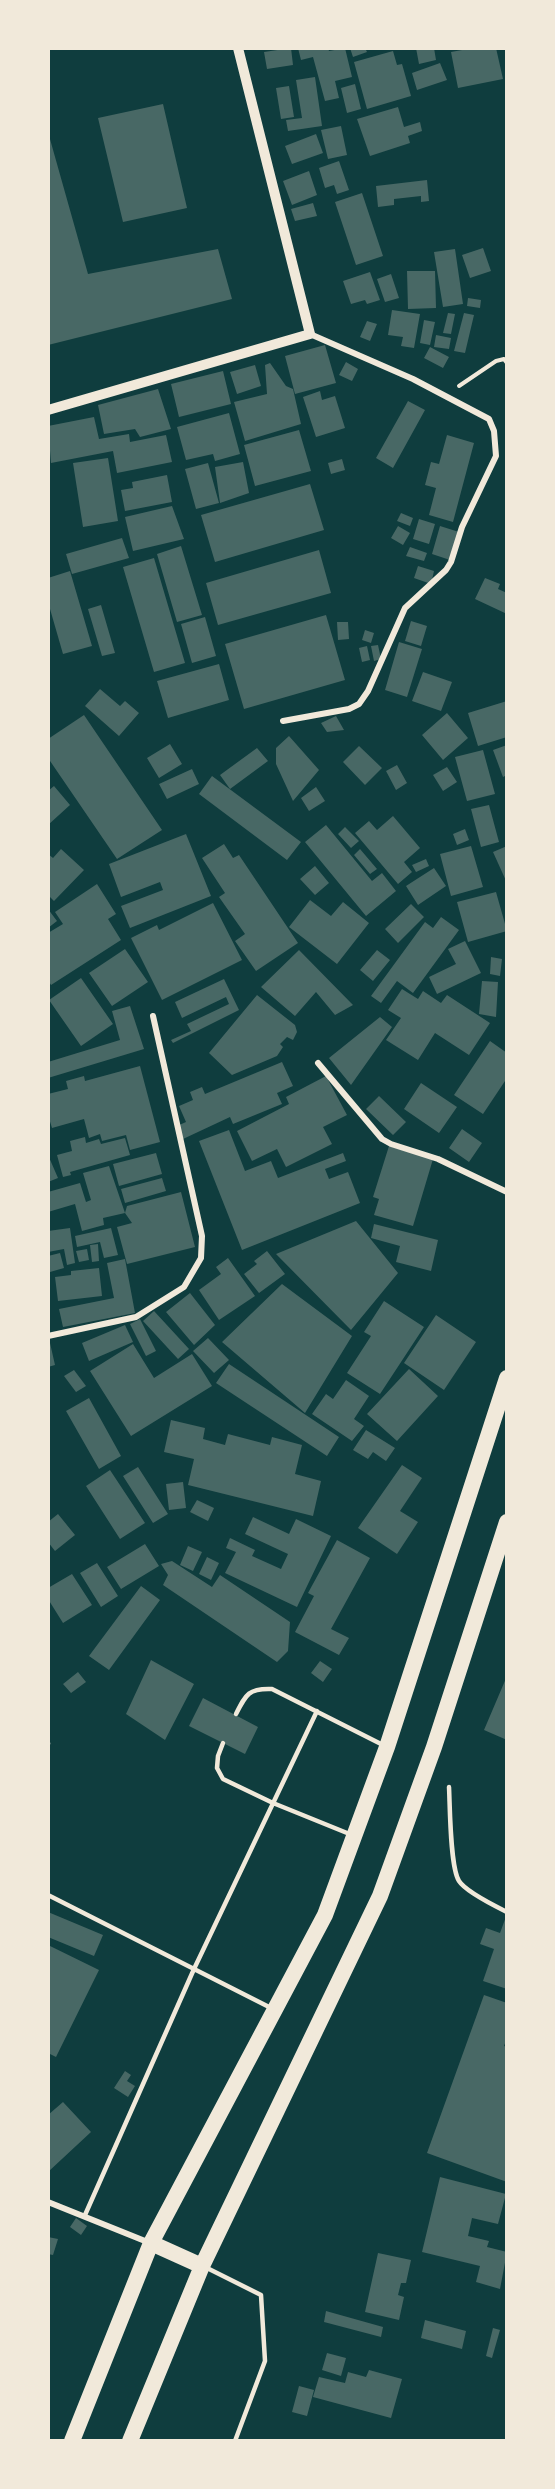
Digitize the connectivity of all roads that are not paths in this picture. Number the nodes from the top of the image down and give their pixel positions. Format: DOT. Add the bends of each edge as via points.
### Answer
graph roads {
  1 [pos="238,48"];
  2 [pos="310,334"];
  3 [pos="48,410"];
  4 [pos="283,721"];
  5 [pos="153,1016"];
  6 [pos="318,1063"];
  7 [pos="507,1192"];
  8 [pos="48,1336"];
  9 [pos="507,1378"];
  10 [pos="507,1522"];
  11 [pos="317,1712"];
  12 [pos="236,1714"];
  13 [pos="223,1743"];
  14 [pos="387,1747"];
  15 [pos="449,1787"];
  16 [pos="273,1803"];
  17 [pos="354,1836"];
  18 [pos="48,1895"];
  19 [pos="507,1912"];
  20 [pos="194,1969"];
  21 [pos="275,2010"];
  22 [pos="48,2202"];
  23 [pos="85,2215"];
  24 [pos="151,2243"];
  25 [pos="202,2266"];
  26 [pos="72,2441"];
  27 [pos="130,2441"];
  28 [pos="235,2441"];
  1 -- 2 [label="street"];
  2 -- 3 [label="street"];
  2 -- 4 [label="street" via="489,419 496,456 462,527 451,562 405,608 359,704"];
  5 -- 8 [label="street" via="202,1236 201,1258 184,1287 136,1317"];
  6 -- 7 [label="street" via="382,1139 438,1159"];
  9 -- 14 [label="highway"];
  10 -- 25 [label="highway" via="434,1747 380,1896"];
  11 -- 12 [label="lane" via="272,1689 256,1688 245,1696"];
  11 -- 14 [label="lane"];
  11 -- 16 [label="lane"];
  13 -- 16 [label="lane" via="217,1768 223,1779"];
  14 -- 17 [label="highway"];
  15 -- 19 [label="lane" via="453,1853 459,1881"];
  16 -- 17 [label="lane"];
  16 -- 20 [label="lane"];
  17 -- 21 [label="highway" via="325,1915"];
  18 -- 20 [label="lane"];
  20 -- 21 [label="lane"];
  20 -- 23 [label="lane"];
  21 -- 24 [label="highway"];
  22 -- 23 [label="street"];
  23 -- 24 [label="street"];
  24 -- 25 [label="highway"];
  24 -- 26 [label="highway"];
  25 -- 27 [label="highway"];
  25 -- 28 [label="lane" via="261,2295 265,2361"];
}
